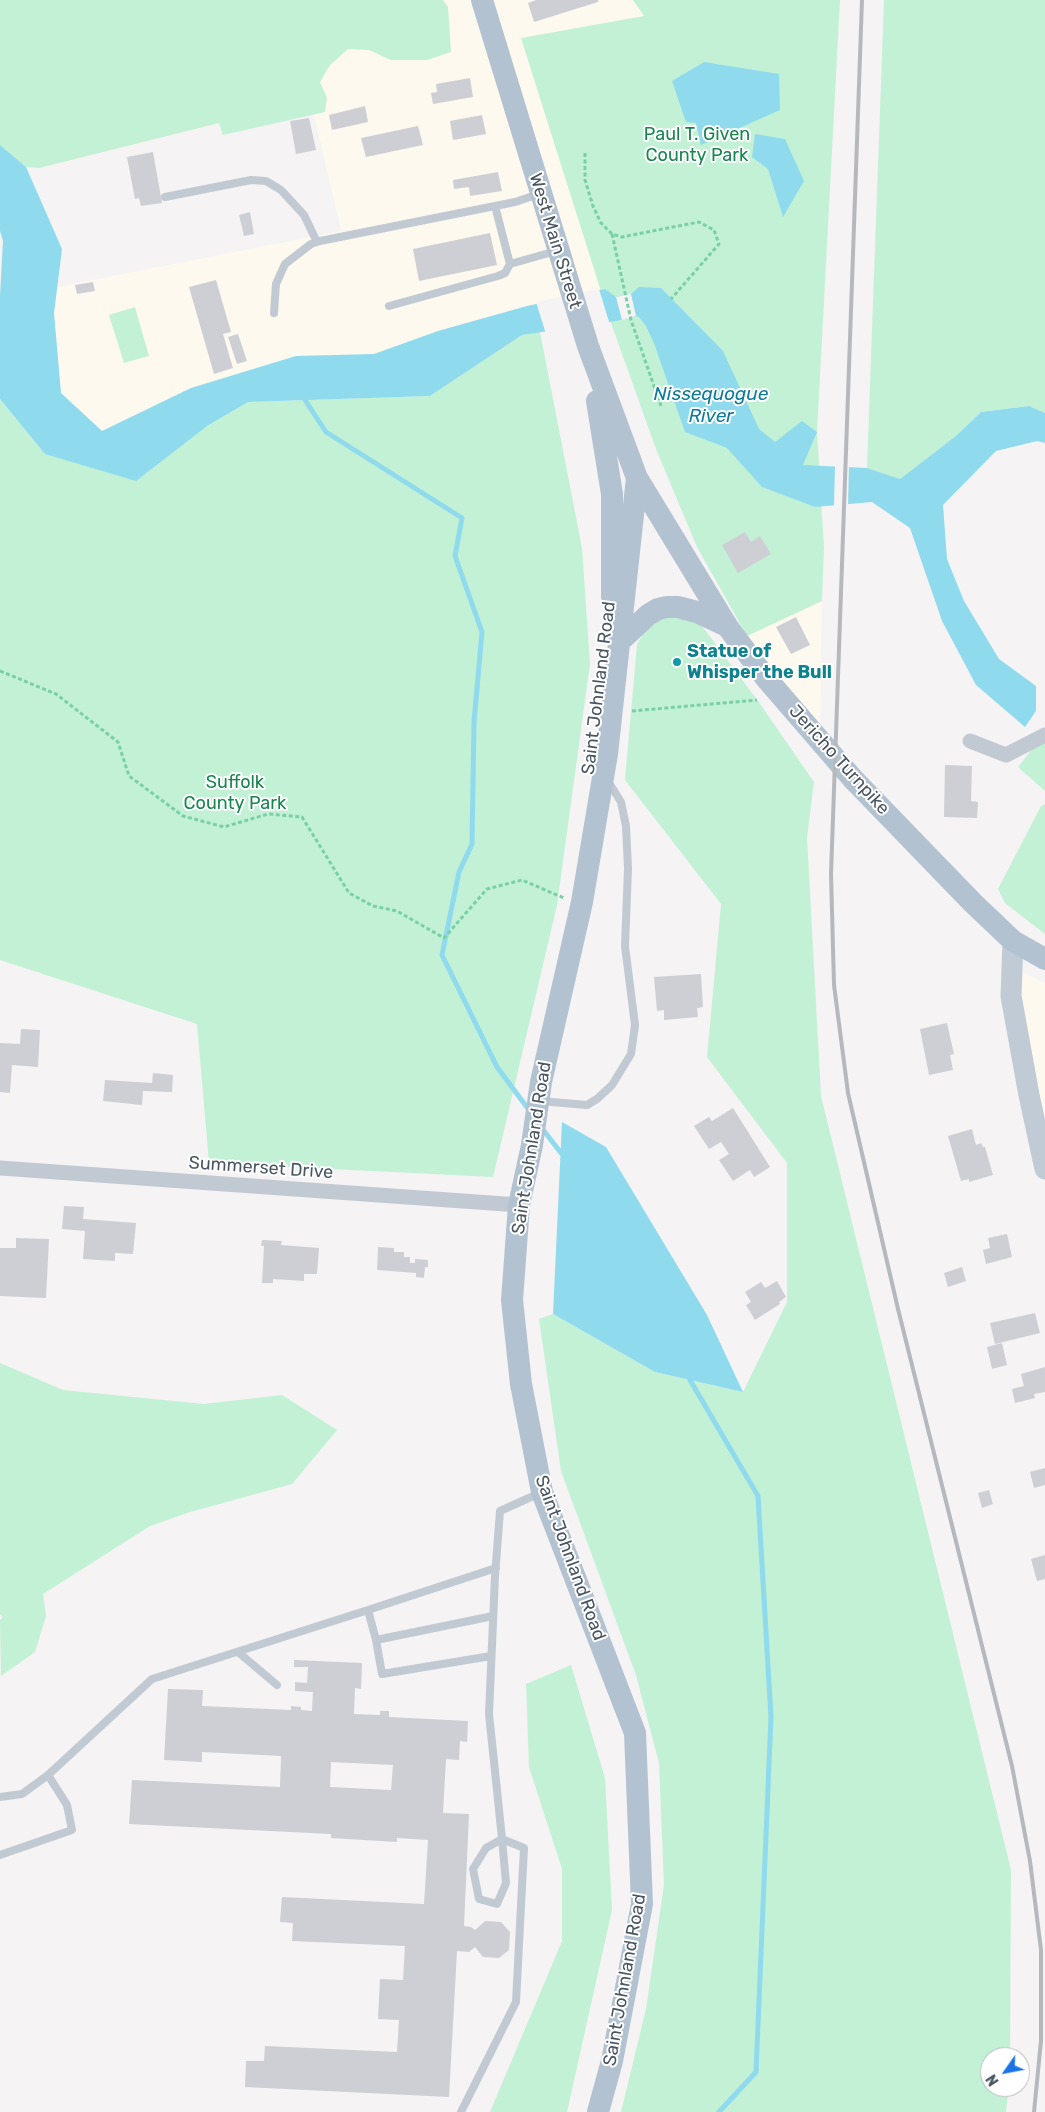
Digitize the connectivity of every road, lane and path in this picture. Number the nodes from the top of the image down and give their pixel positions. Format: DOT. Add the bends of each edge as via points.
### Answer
graph roads {
  1 [pos="482,0"];
  2 [pos="585,153"];
  3 [pos="540,194"];
  4 [pos="165,197"];
  5 [pos="494,206"];
  6 [pos="612,234"];
  7 [pos="317,242"];
  8 [pos="561,260"];
  9 [pos="510,264"];
  10 [pos="671,299"];
  11 [pos="390,306"];
  12 [pos="274,313"];
  13 [pos="588,346"];
  14 [pos="661,406"];
  15 [pos="637,478"];
  16 [pos="631,534"];
  17 [pos="676,541"];
  18 [pos="612,556"];
  19 [pos="727,626"];
  20 [pos="619,642"];
  21 [pos="0,671"];
  22 [pos="757,700"];
  23 [pos="632,712"];
  24 [pos="1045,735"];
  25 [pos="970,741"];
  26 [pos="604,774"];
  27 [pos="562,898"];
  28 [pos="1013,941"];
  29 [pos="1045,959"];
  30 [pos="560,1000"];
  31 [pos="540,1091"];
  32 [pos="0,1168"];
  33 [pos="1045,1169"];
  34 [pos="520,1205"];
  35 [pos="542,1492"];
  36 [pos="496,1568"];
  37 [pos="368,1610"];
  38 [pos="493,1616"];
  39 [pos="376,1640"];
  40 [pos="238,1652"];
  41 [pos="492,1656"];
  42 [pos="278,1686"];
  43 [pos="48,1775"];
  44 [pos="0,1797"];
  45 [pos="502,1839"];
  46 [pos="0,1855"];
  47 [pos="462,2112"];
  48 [pos="598,2112"];
  1 -- 3 [label="main road, West Main Street"];
  2 -- 6 [label="path" via="585,180 593,206 601,223"];
  3 -- 5 [label="lane"];
  3 -- 8 [label="main road, West Main Street"];
  4 -- 7 [label="lane" via="251,180 266,181 281,190 304,215"];
  5 -- 7 [label="lane"];
  5 -- 9 [label="lane"];
  6 -- 10 [label="path" via="622,237 699,222 714,230 719,244"];
  6 -- 14 [label="path" via="631,320"];
  7 -- 12 [label="lane" via="285,264 276,284"];
  8 -- 9 [label="lane"];
  8 -- 13 [label="main road, West Main Street"];
  9 -- 11 [label="lane" via="505,273 498,276"];
  13 -- 15 [label="main road, West Main Street"];
  13 -- 18 [label="main road, Saint Johnland Road" via="612,494"];
  15 -- 16 [label="main road, Saint Johnland Road"];
  15 -- 17 [label="main road, Jericho Turnpike"];
  16 -- 17 [label="main road" via="657,532"];
  16 -- 18 [label="main road" via="620,542"];
  16 -- 20 [label="main road, Saint Johnland Road"];
  17 -- 19 [label="main road, Jericho Turnpike"];
  18 -- 30 [label="main road, Saint Johnland Road" via="612,614 566,930"];
  19 -- 20 [label="main road" via="696,612 667,607 648,615"];
  19 -- 28 [label="main road, Jericho Turnpike" via="765,677 853,779"];
  20 -- 26 [label="main road, Saint Johnland Road"];
  21 -- 27 [label="path" via="56,694 118,742 128,776 182,816 224,827 268,814 302,817 350,893 373,906 397,910 444,938 487,889 522,880"];
  22 -- 23 [label="path"];
  24 -- 25 [label="street" via="1006,755"];
  26 -- 30 [label="main road, Saint Johnland Road" via="582,902"];
  26 -- 31 [label="lane" via="621,802 626,826 625,946 635,1024 631,1054 612,1086 587,1105 571,1105"];
  28 -- 29 [label="main road, Jericho Turnpike"];
  28 -- 33 [label="main road" via="1011,996"];
  30 -- 31 [label="main road, Saint Johnland Road"];
  31 -- 34 [label="main road, Saint Johnland Road"];
  32 -- 34 [label="street, Summerset Drive"];
  34 -- 35 [label="main road, Saint Johnland Road" via="512,1300 521,1384"];
  35 -- 36 [label="lane" via="500,1511"];
  35 -- 48 [label="main road, Saint Johnland Road" via="636,1733 642,1904 612,2061"];
  36 -- 37 [label="lane"];
  36 -- 38 [label="lane"];
  37 -- 39 [label="lane"];
  37 -- 40 [label="lane"];
  38 -- 39 [label="lane"];
  38 -- 41 [label="lane"];
  39 -- 41 [label="lane" via="382,1674"];
  40 -- 42 [label="lane"];
  40 -- 43 [label="lane" via="152,1679"];
  41 -- 45 [label="lane" via="489,1714"];
  43 -- 44 [label="lane" via="22,1794"];
  43 -- 46 [label="lane" via="67,1805 72,1830"];
  45 -- 45 [label="lane" via="506,1883 497,1904 479,1899 473,1869 486,1848"];
  45 -- 47 [label="lane" via="524,1848 516,2002"];
}
